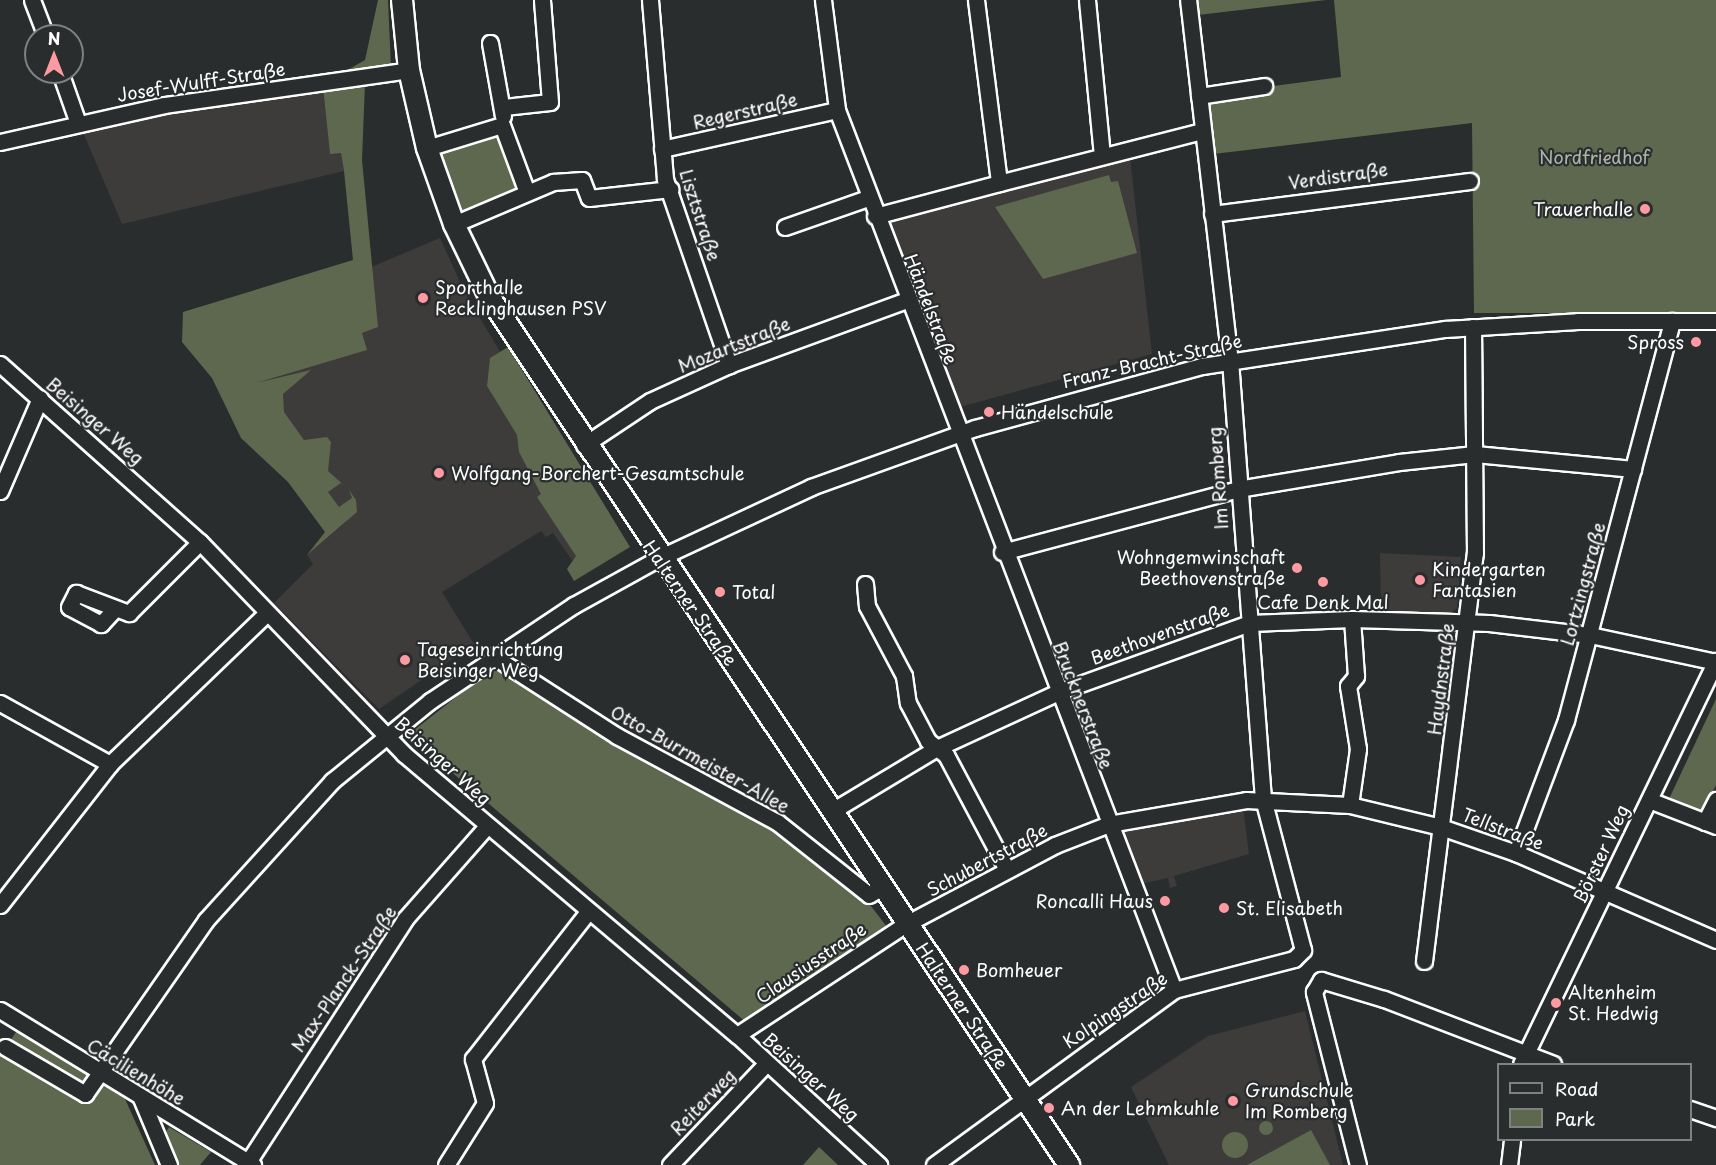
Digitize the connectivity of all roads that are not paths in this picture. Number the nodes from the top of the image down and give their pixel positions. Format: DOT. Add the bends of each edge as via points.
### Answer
graph roads {
  1 [pos="32,0"];
  2 [pos="402,0"];
  3 [pos="542,0"];
  4 [pos="650,0"];
  5 [pos="824,0"];
  6 [pos="976,0"];
  7 [pos="1087,0"];
  8 [pos="1188,0"];
  9 [pos="41,24"];
  10 [pos="490,43"];
  11 [pos="409,70"];
  12 [pos="64,84"];
  13 [pos="1264,86"];
  14 [pos="1199,96"];
  15 [pos="504,107"];
  16 [pos="837,110"];
  17 [pos="78,123"];
  18 [pos="502,125"];
  19 [pos="1202,131"];
  20 [pos="0,142"];
  21 [pos="427,147"];
  22 [pos="662,149"];
  23 [pos="1102,155"];
  24 [pos="1470,181"];
  25 [pos="999,183"];
  26 [pos="672,189"];
  27 [pos="526,190"];
  28 [pos="868,198"];
  29 [pos="1212,214"];
  30 [pos="875,216"];
  31 [pos="454,224"];
  32 [pos="785,227"];
  33 [pos="907,300"];
  34 [pos="1672,321"];
  35 [pos="1716,321"];
  36 [pos="1473,327"];
  37 [pos="1230,362"];
  38 [pos="0,364"];
  39 [pos="729,365"];
  40 [pos="40,398"];
  41 [pos="958,434"];
  42 [pos="584,445"];
  43 [pos="1475,454"];
  44 [pos="1633,470"];
  45 [pos="1238,489"];
  46 [pos="0,491"];
  47 [pos="200,542"];
  48 [pos="1002,552"];
  49 [pos="659,558"];
  50 [pos="865,584"];
  51 [pos="113,612"];
  52 [pos="266,614"];
  53 [pos="1352,619"];
  54 [pos="1250,623"];
  55 [pos="1467,623"];
  56 [pos="1590,635"];
  57 [pos="493,656"];
  58 [pos="1716,662"];
  59 [pos="1058,692"];
  60 [pos="0,703"];
  61 [pos="386,736"];
  62 [pos="937,748"];
  63 [pos="110,764"];
  64 [pos="1263,799"];
  65 [pos="1649,800"];
  66 [pos="1716,800"];
  67 [pos="1350,805"];
  68 [pos="832,811"];
  69 [pos="1109,824"];
  70 [pos="1711,824"];
  71 [pos="486,827"];
  72 [pos="1441,827"];
  73 [pos="1516,853"];
  74 [pos="1006,868"];
  75 [pos="882,887"];
  76 [pos="1603,892"];
  77 [pos="0,905"];
  78 [pos="588,912"];
  79 [pos="906,924"];
  80 [pos="1716,940"];
  81 [pos="1303,950"];
  82 [pos="1424,961"];
  83 [pos="1174,990"];
  84 [pos="0,1010"];
  85 [pos="737,1035"];
  86 [pos="5,1047"];
  87 [pos="1524,1059"];
  88 [pos="1543,1063"];
  89 [pos="765,1065"];
  90 [pos="103,1074"];
  91 [pos="141,1098"];
  92 [pos="1024,1098"];
  93 [pos="1692,1110"];
  94 [pos="1716,1118"];
  95 [pos="1512,1141"];
  96 [pos="250,1164"];
  97 [pos="169,1165"];
  98 [pos="446,1165"];
  99 [pos="670,1165"];
  100 [pos="879,1165"];
  101 [pos="934,1165"];
  102 [pos="1069,1165"];
  103 [pos="1358,1165"];
  104 [pos="1509,1165"];
  1 -- 9 [label="street"];
  2 -- 11 [label="main road, Halterner Straße"];
  3 -- 15 [label="street" via="550,102"];
  4 -- 22 [label="street, Lisztstraße"];
  5 -- 16 [label="street, Händelstraße"];
  6 -- 25 [label="street"];
  7 -- 23 [label="street"];
  8 -- 14 [label="street, Im Romberg"];
  10 -- 15 [label="street"];
  11 -- 17 [label="street, Josef-Wulff-Straße" via="164,105"];
  11 -- 21 [label="main road, Halterner Straße"];
  12 -- 17 [label="street"];
  13 -- 14 [label="street"];
  14 -- 19 [label="street, Im Romberg"];
  15 -- 18 [label="street"];
  16 -- 22 [label="street, Regerstraße"];
  16 -- 28 [label="street, Händelstraße"];
  17 -- 20 [label="street, Josef-Wulff-Straße"];
  18 -- 21 [label="street"];
  18 -- 27 [label="street"];
  19 -- 23 [label="street"];
  19 -- 29 [label="street, Im Romberg"];
  21 -- 31 [label="main road, Halterner Straße"];
  22 -- 26 [label="street, Lisztstraße"];
  23 -- 25 [label="street"];
  24 -- 29 [label="street, Verdistraße"];
  25 -- 30 [label="street"];
  26 -- 27 [label="street" via="589,198 582,180"];
  26 -- 39 [label="street, Lisztstraße"];
  27 -- 31 [label="street"];
  28 -- 30 [label="street, Händelstraße"];
  28 -- 32 [label="street"];
  29 -- 37 [label="street, Im Romberg"];
  30 -- 33 [label="street, Händelstraße"];
  31 -- 42 [label="main road, Halterner Straße" via="490,298"];
  33 -- 39 [label="street, Mozartstraße"];
  33 -- 41 [label="street, Händelstraße"];
  34 -- 35 [label="street, Franz-Bracht-Straße"];
  34 -- 36 [label="street, Franz-Bracht-Straße"];
  34 -- 44 [label="street, Lortzingstraße"];
  36 -- 37 [label="street, Franz-Bracht-Straße"];
  36 -- 43 [label="street, Haydnstraße"];
  37 -- 41 [label="street, Franz-Bracht-Straße"];
  37 -- 45 [label="street, Im Romberg"];
  38 -- 40 [label="street, Beisinger Weg"];
  39 -- 42 [label="street, Mozartstraße" via="650,401"];
  40 -- 46 [label="street"];
  40 -- 47 [label="street, Beisinger Weg"];
  41 -- 48 [label="street, Brucknerstraße"];
  41 -- 49 [label="street, Franz-Bracht-Straße" via="811,488"];
  42 -- 49 [label="main road, Halterner Straße"];
  43 -- 44 [label="street"];
  43 -- 45 [label="street"];
  43 -- 55 [label="street, Haydnstraße"];
  44 -- 56 [label="street, Lortzingstraße"];
  45 -- 48 [label="street"];
  45 -- 54 [label="street, Im Romberg"];
  47 -- 51 [label="street" via="129,613"];
  47 -- 52 [label="street, Beisinger Weg"];
  48 -- 59 [label="street, Brucknerstraße"];
  49 -- 57 [label="street"];
  49 -- 68 [label="main road, Halterner Straße"];
  50 -- 62 [label="street" via="867,606 904,676 909,703"];
  52 -- 61 [label="street, Beisinger Weg"];
  52 -- 63 [label="street"];
  53 -- 54 [label="street, Beethovenstraße"];
  53 -- 55 [label="street, Beethovenstraße"];
  53 -- 67 [label="street" via="1356,676 1348,686 1358,749"];
  54 -- 59 [label="street, Beethovenstraße"];
  54 -- 64 [label="street, Im Romberg"];
  55 -- 56 [label="street, Beethovenstraße"];
  55 -- 72 [label="street, Haydnstraße"];
  56 -- 58 [label="street, Beethovenstraße"];
  56 -- 73 [label="street, Lortzingstraße" via="1566,720"];
  57 -- 61 [label="street"];
  57 -- 75 [label="street, Otto-Burrmeister-Allee" via="617,736 777,822 869,895"];
  58 -- 65 [label="street, Börster Weg"];
  59 -- 62 [label="street, Beethovenstraße"];
  59 -- 69 [label="street, Brucknerstraße"];
  60 -- 63 [label="street"];
  61 -- 71 [label="street, Beisinger Weg"];
  61 -- 90 [label="street" via="295,817 247,871 167,972"];
  62 -- 68 [label="street, Beethovenstraße"];
  62 -- 74 [label="street"];
  63 -- 77 [label="street"];
  64 -- 67 [label="street, Tellstraße"];
  64 -- 69 [label="street, Schubertstraße" via="1168,810"];
  64 -- 81 [label="street, Im Romberg"];
  65 -- 70 [label="street"];
  65 -- 76 [label="street, Börster Weg"];
  66 -- 70 [label="street"];
  67 -- 72 [label="street, Tellstraße"];
  68 -- 75 [label="main road, Halterner Straße"];
  69 -- 74 [label="street, Schubertstraße"];
  69 -- 83 [label="street, Brucknerstraße"];
  71 -- 78 [label="street, Beisinger Weg"];
  71 -- 96 [label="street, Max-Planck-Straße" via="399,928"];
  72 -- 73 [label="street, Tellstraße"];
  72 -- 82 [label="street, Haydnstraße"];
  73 -- 76 [label="street, Tellstraße"];
  74 -- 79 [label="street, Schubertstraße"];
  75 -- 79 [label="main road, Halterner Straße"];
  76 -- 80 [label="street, Tellstraße"];
  76 -- 87 [label="street, Börster Weg"];
  78 -- 85 [label="street, Beisinger Weg"];
  78 -- 98 [label="street" via="472,1059 485,1103"];
  79 -- 85 [label="street, Clausiusstraße"];
  79 -- 92 [label="main road, Halterner Straße"];
  81 -- 83 [label="street, Kolpingstraße" via="1294,959"];
  83 -- 92 [label="street, Kolpingstraße"];
  84 -- 90 [label="street, Cäcilienhöhe"];
  85 -- 89 [label="street, Beisinger Weg"];
  86 -- 90 [label="street" via="75,1093 85,1094"];
  87 -- 88 [label="street"];
  87 -- 103 [label="street" via="1329,979 1316,986"];
  89 -- 99 [label="street, Reiterweg"];
  89 -- 100 [label="street, Beisinger Weg"];
  90 -- 91 [label="street, Cäcilienhöhe"];
  91 -- 96 [label="street, Cäcilienhöhe"];
  91 -- 97 [label="street"];
  92 -- 101 [label="street"];
  92 -- 102 [label="main road, Halterner Straße"];
  93 -- 94 [label="street"];
  95 -- 104 [label="street"];
}
